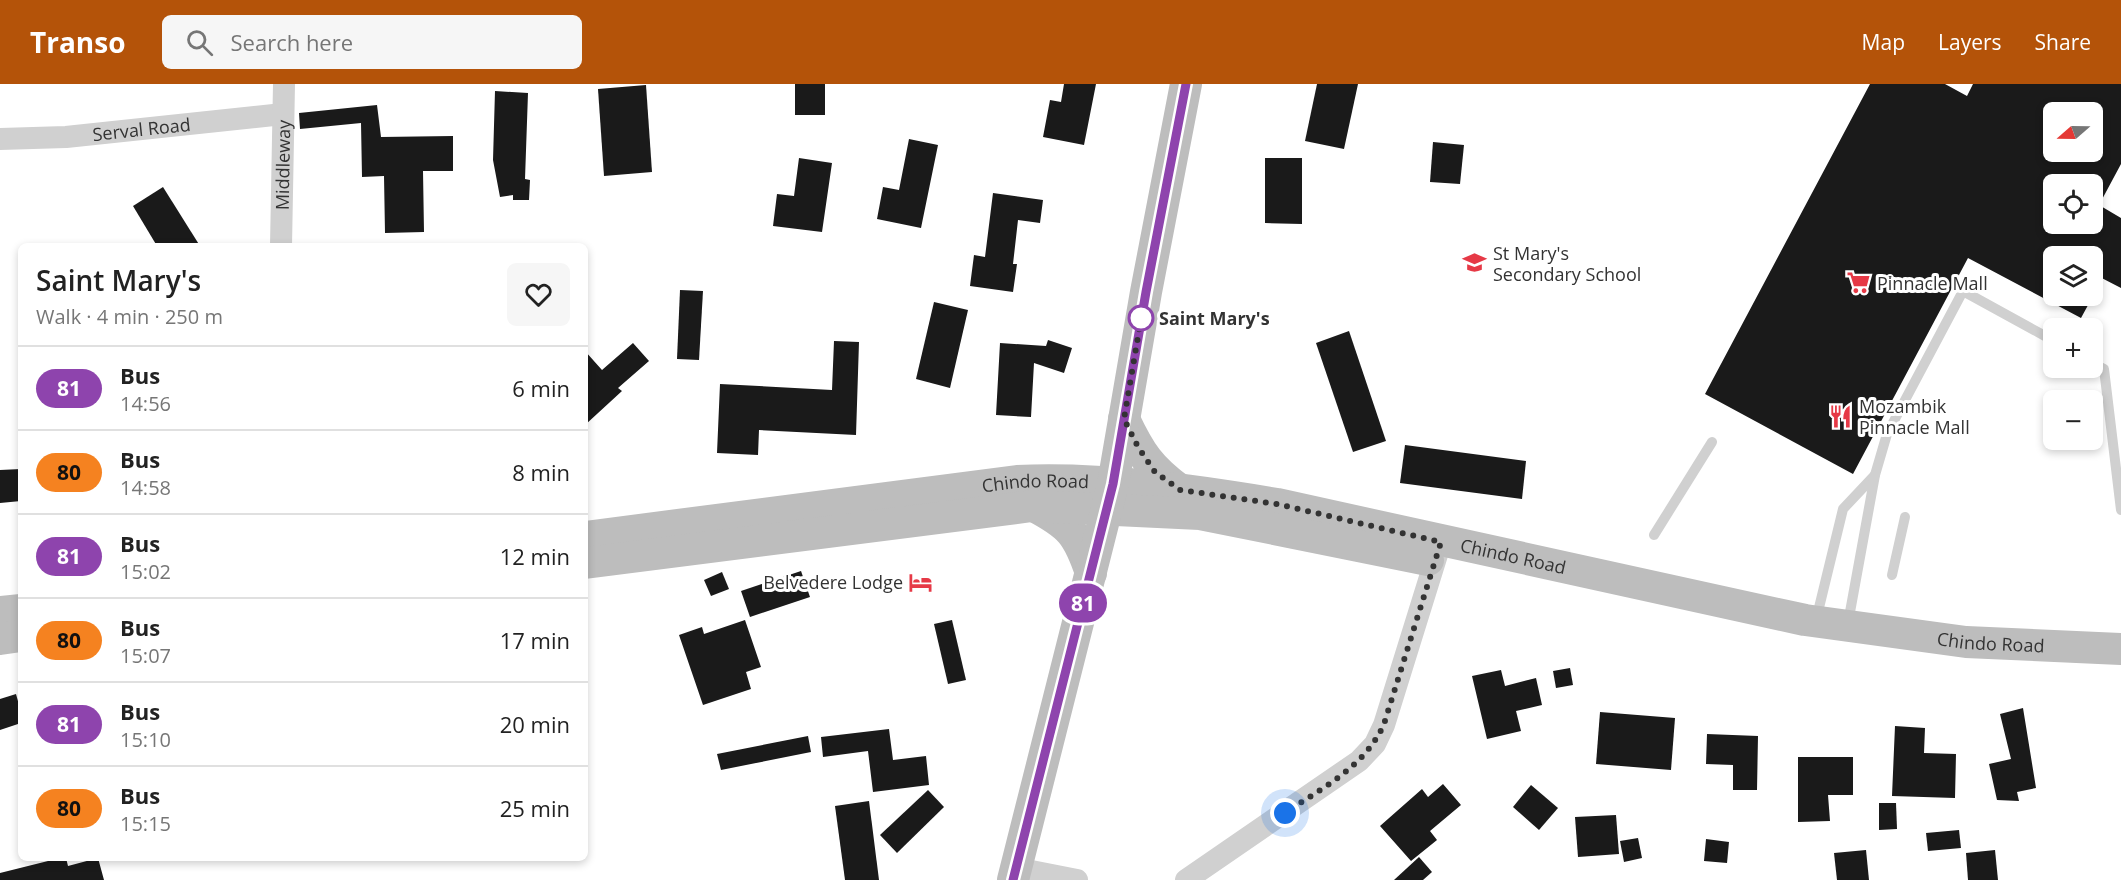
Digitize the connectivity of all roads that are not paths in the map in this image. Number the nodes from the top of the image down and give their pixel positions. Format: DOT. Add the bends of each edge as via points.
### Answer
graph roads {
  1 [pos="284,84"];
  2 [pos="1186,84"];
  3 [pos="283,114"];
  4 [pos="0,139"];
  5 [pos="281,243"];
  6 [pos="2043,335"];
  7 [pos="2103,368"];
  8 [pos="1124,419"];
  9 [pos="1712,442"];
  10 [pos="1875,475"];
  11 [pos="1057,479"];
  12 [pos="1110,497"];
  13 [pos="1174,502"];
  14 [pos="1032,506"];
  15 [pos="2121,510"];
  16 [pos="1905,517"];
  17 [pos="1654,535"];
  18 [pos="588,537"];
  19 [pos="1438,552"];
  20 [pos="588,563"];
  21 [pos="1091,573"];
  22 [pos="1892,575"];
  23 [pos="18,610"];
  24 [pos="0,612"];
  25 [pos="1815,621"];
  26 [pos="1848,626"];
  27 [pos="18,636"];
  28 [pos="0,639"];
  29 [pos="2121,649"];
  30 [pos="2121,669"];
  31 [pos="1014,874"];
  32 [pos="1077,880"];
  33 [pos="1186,880"];
  1 -- 3 [label="street, Middleway"];
  2 -- 8 [label="main road"];
  3 -- 4 [label="street, Serval Road" via="66,137"];
  3 -- 5 [label="street, Middleway"];
  6 -- 10 [label="lane" via="1963,291 1887,434"];
  7 -- 15 [label="lane"];
  8 -- 11 [label="main road" via="1109,446 1086,467"];
  8 -- 12 [label="main road"];
  8 -- 13 [label="main road"];
  9 -- 17 [label="lane"];
  10 -- 25 [label="lane" via="1843,509"];
  10 -- 26 [label="lane"];
  11 -- 12 [label="main road, Chindo Road"];
  11 -- 18 [label="main road, Chindo Road"];
  12 -- 13 [label="main road, Chindo Road"];
  12 -- 14 [label="main road, Chindo Road"];
  12 -- 21 [label="main road"];
  13 -- 19 [label="main road, Chindo Road" via="1200,514"];
  13 -- 21 [label="main road" via="1134,521 1106,543"];
  14 -- 20 [label="main road, Chindo Road"];
  14 -- 21 [label="main road" via="1060,520 1074,535 1081,543"];
  16 -- 22 [label="lane"];
  19 -- 25 [label="main road, Chindo Road"];
  19 -- 30 [label="main road, Chindo Road" via="1800,640 1961,662"];
  19 -- 33 [label="street" via="1375,744 1343,773"];
  21 -- 31 [label="main road"];
  23 -- 24 [label="main road"];
  25 -- 26 [label="main road, Chindo Road"];
  26 -- 29 [label="main road, Chindo Road" via="1966,642"];
  27 -- 28 [label="main road"];
  31 -- 32 [label="street"];
}
